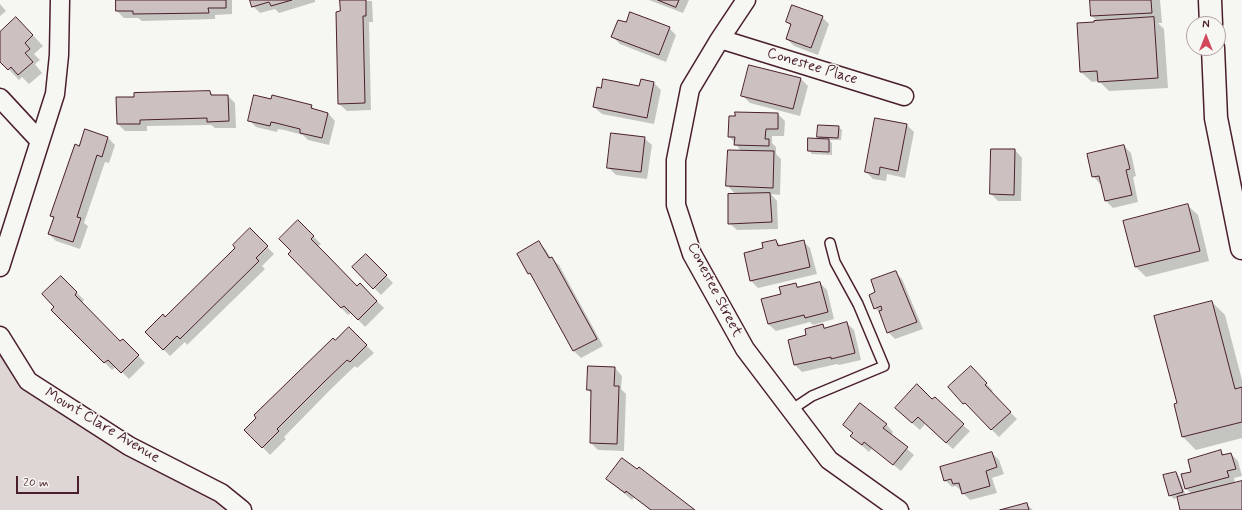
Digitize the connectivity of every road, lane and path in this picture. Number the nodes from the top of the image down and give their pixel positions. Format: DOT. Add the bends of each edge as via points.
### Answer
graph roads {
  1 [pos="60,0"];
  2 [pos="746,0"];
  3 [pos="1210,0"];
  4 [pos="1211,16"];
  5 [pos="720,39"];
  6 [pos="1213,56"];
  7 [pos="904,96"];
  8 [pos="0,98"];
  9 [pos="39,140"];
  10 [pos="830,243"];
  11 [pos="1242,248"];
  12 [pos="0,267"];
  13 [pos="0,336"];
  14 [pos="791,410"];
  15 [pos="242,510"];
  16 [pos="899,510"];
  1 -- 9 [label="street" via="55,94"];
  2 -- 5 [label="street, Conestee Street"];
  3 -- 4 [label="main road"];
  5 -- 7 [label="street, Conestee Place"];
  5 -- 14 [label="street, Conestee Street" via="690,89 676,160 676,206 692,254 745,349"];
  6 -- 11 [label="main road" via="1216,118"];
  8 -- 9 [label="street"];
  9 -- 12 [label="street"];
  10 -- 14 [label="lane" via="835,262 858,304 884,366 812,396"];
  13 -- 15 [label="street, Mount Clare Avenue" via="28,381 129,446 221,493"];
  14 -- 16 [label="street, Conestee Street" via="829,460"];
}
